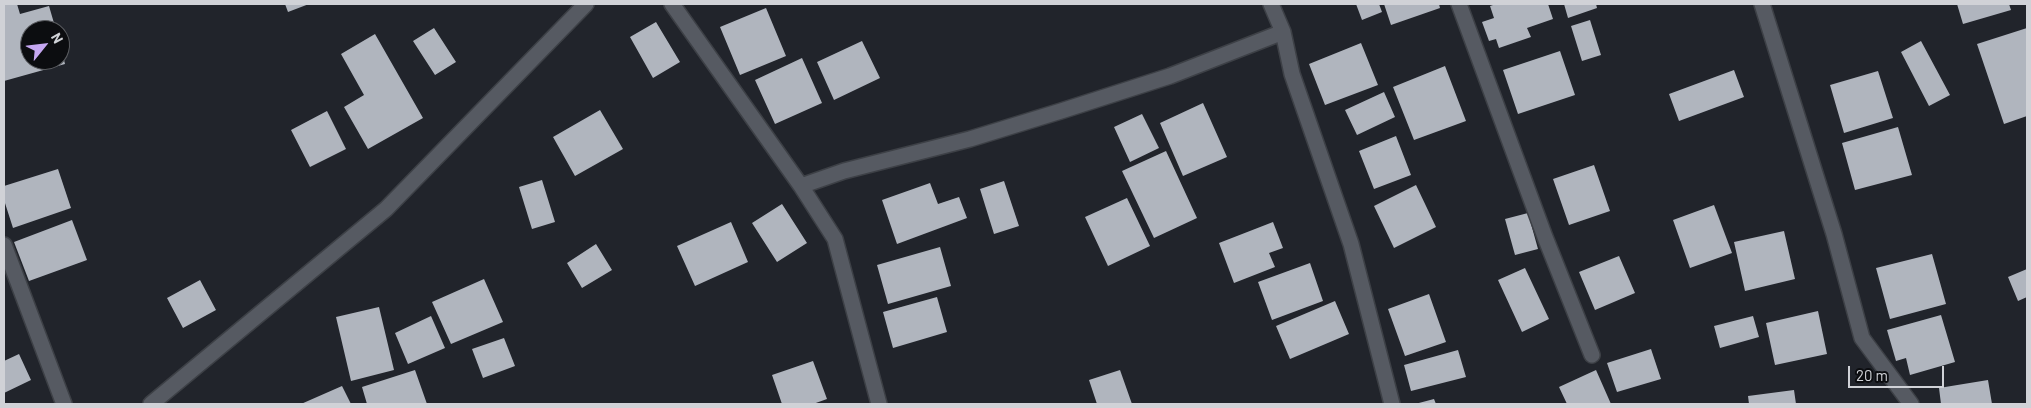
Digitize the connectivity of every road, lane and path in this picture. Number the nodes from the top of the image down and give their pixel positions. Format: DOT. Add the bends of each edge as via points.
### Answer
graph roads {
  1 [pos="586,4"];
  2 [pos="672,4"];
  3 [pos="1271,4"];
  4 [pos="1459,4"];
  5 [pos="1762,4"];
  6 [pos="1283,32"];
  7 [pos="801,186"];
  8 [pos="4,245"];
  9 [pos="1592,355"];
  10 [pos="64,404"];
  11 [pos="151,404"];
  12 [pos="879,404"];
  13 [pos="1392,404"];
  14 [pos="1911,404"];
  1 -- 11 [label="street" via="386,209"];
  2 -- 7 [label="street"];
  3 -- 6 [label="street"];
  4 -- 9 [label="street"];
  5 -- 14 [label="street" via="1834,234 1862,338"];
  6 -- 7 [label="street" via="1170,76 1061,112 844,171"];
  6 -- 13 [label="street" via="1292,74 1350,244"];
  7 -- 12 [label="street" via="835,239"];
  8 -- 10 [label="street"];
}
